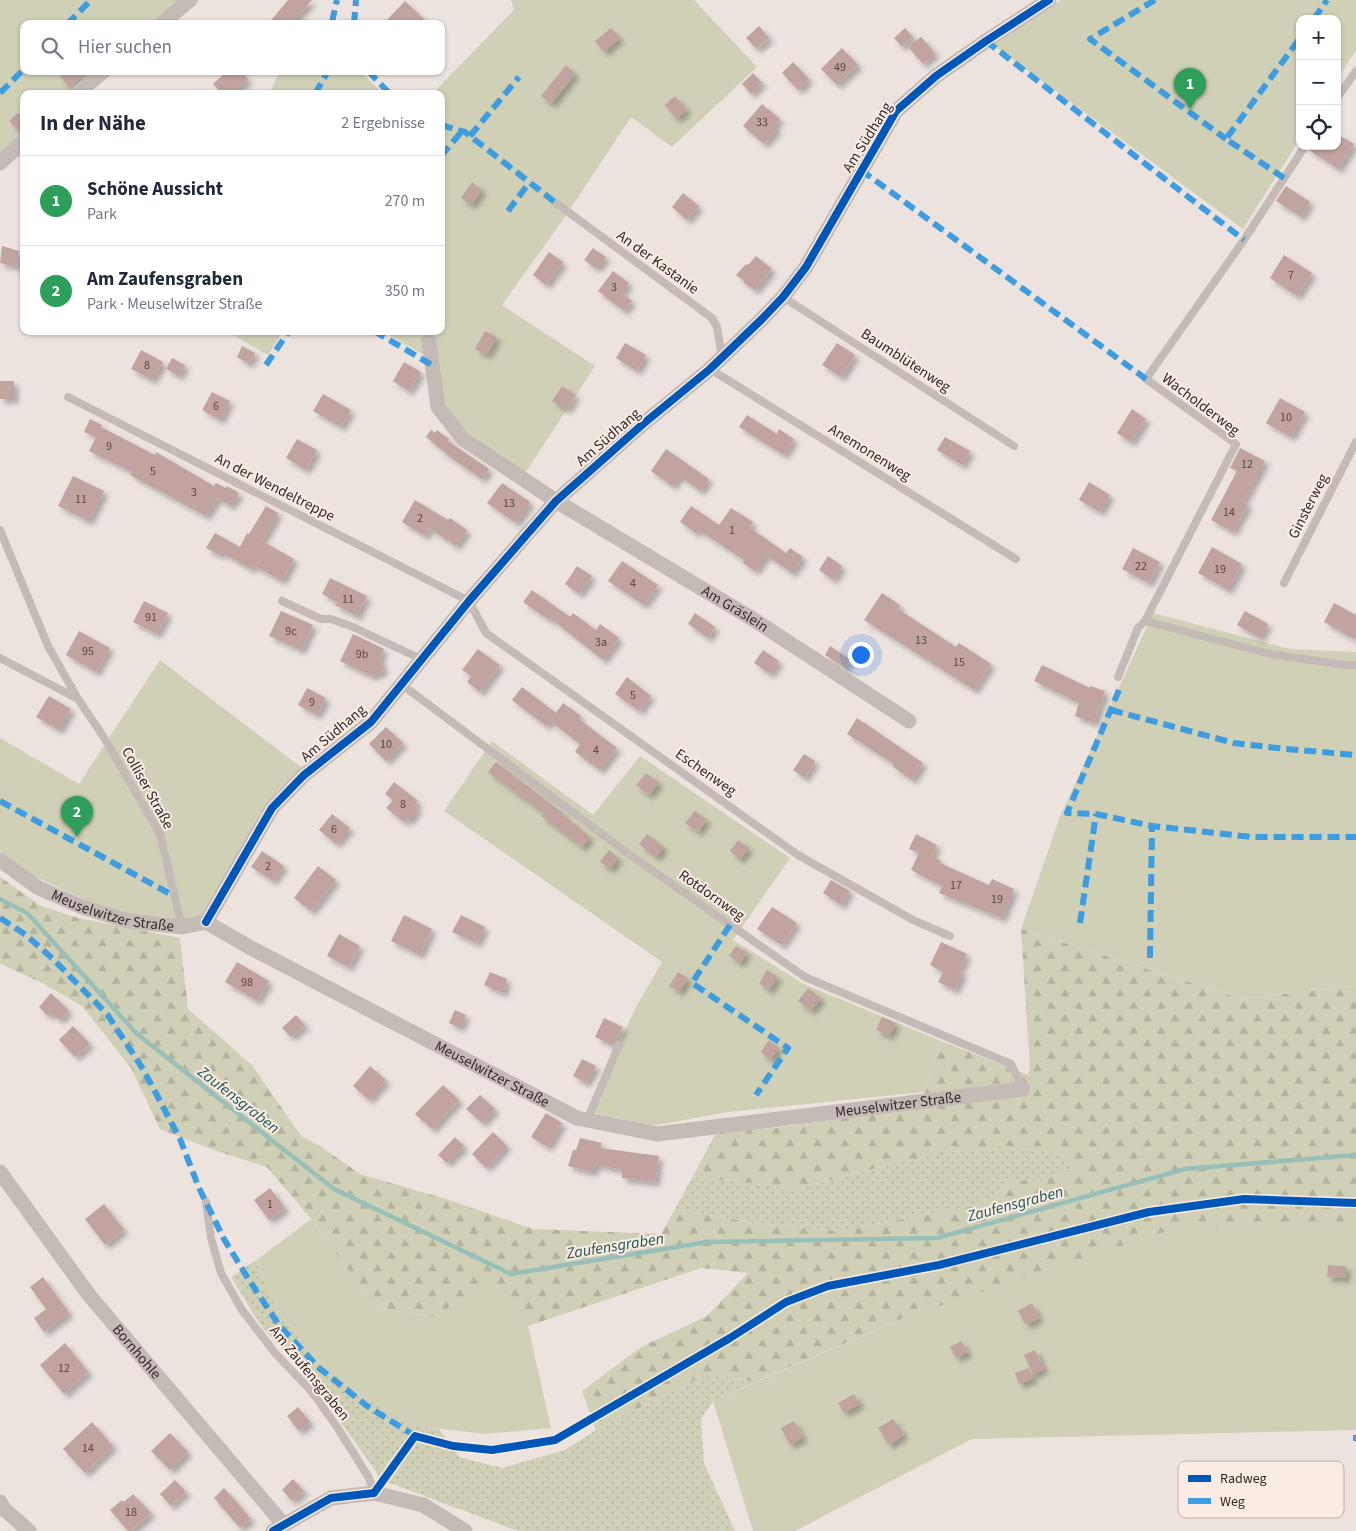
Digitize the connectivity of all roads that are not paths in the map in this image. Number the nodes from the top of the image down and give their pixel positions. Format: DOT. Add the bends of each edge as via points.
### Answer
graph roads {
  1 [pos="190,0"];
  2 [pos="1049,0"];
  3 [pos="167,20"];
  4 [pos="1356,70"];
  5 [pos="99,75"];
  6 [pos="81,90"];
  7 [pos="1341,92"];
  8 [pos="20,145"];
  9 [pos="1302,150"];
  10 [pos="0,163"];
  11 [pos="556,203"];
  12 [pos="783,297"];
  13 [pos="429,341"];
  14 [pos="722,357"];
  15 [pos="710,369"];
  16 [pos="68,397"];
  17 [pos="1356,442"];
  18 [pos="1014,446"];
  19 [pos="556,501"];
  20 [pos="0,530"];
  21 [pos="1016,559"];
  22 [pos="1284,582"];
  23 [pos="282,601"];
  24 [pos="469,601"];
  25 [pos="1144,621"];
  26 [pos="0,658"];
  27 [pos="422,660"];
  28 [pos="1356,665"];
  29 [pos="1118,676"];
  30 [pos="401,684"];
  31 [pos="78,700"];
  32 [pos="909,721"];
  33 [pos="0,860"];
  34 [pos="206,922"];
  35 [pos="182,927"];
  36 [pos="950,936"];
  37 [pos="619,1046"];
  38 [pos="1023,1089"];
  39 [pos="587,1120"];
  40 [pos="0,1172"];
  41 [pos="206,1202"];
  42 [pos="1356,1203"];
  43 [pos="374,1493"];
  44 [pos="0,1502"];
  45 [pos="279,1528"];
  46 [pos="29,1531"];
  47 [pos="465,1531"];
  1 -- 3 [label="street"];
  2 -- 12 [label="street, Am Südhang" via="936,76 896,111 806,267"];
  4 -- 7 [label="lane"];
  5 -- 6 [label="street"];
  8 -- 10 [label="street"];
  9 -- 25 [label="lane, Wacholderweg" via="1244,240 1146,379 1236,444"];
  11 -- 14 [label="lane, An der Kastanie" via="712,318 717,327"];
  12 -- 14 [label="street, Am Südhang"];
  12 -- 18 [label="lane, Baumblütenweg"];
  13 -- 19 [label="street" via="438,407 463,439"];
  14 -- 15 [label="street, Am Südhang"];
  15 -- 19 [label="street, Am Südhang"];
  15 -- 21 [label="lane, Anemonenweg"];
  16 -- 24 [label="lane, An der Wendeltreppe"];
  17 -- 22 [label="lane, Ginsterweg"];
  19 -- 24 [label="street, Am Südhang"];
  19 -- 32 [label="street, Am Gräslein" via="756,622"];
  20 -- 31 [label="lane, Colliser Straße" via="48,646"];
  23 -- 27 [label="lane" via="321,619 353,627"];
  24 -- 27 [label="street, Am Südhang"];
  24 -- 36 [label="lane, Eschenweg" via="486,633 798,855 913,920"];
  25 -- 28 [label="lane" via="1270,654"];
  25 -- 29 [label="lane, Wacholderweg"];
  26 -- 31 [label="lane, Colliser Straße"];
  27 -- 30 [label="street, Am Südhang"];
  30 -- 34 [label="street, Am Südhang" via="371,722 304,775 272,808"];
  30 -- 38 [label="lane, Rotdornweg" via="626,852 805,977 1011,1064"];
  31 -- 35 [label="lane, Colliser Straße" via="104,736 160,834"];
  33 -- 35 [label="street, Meuselwitzer Straße" via="37,887 82,907 128,921"];
  34 -- 35 [label="street, Meuselwitzer Straße"];
  34 -- 39 [label="street, Meuselwitzer Straße" via="515,1086"];
  37 -- 39 [label="lane"];
  38 -- 39 [label="street, Meuselwitzer Straße" via="657,1134"];
  40 -- 45 [label="street, Bornhohle" via="89,1295"];
  41 -- 43 [label="lane, Am Zaufensgraben" via="221,1273 242,1310 275,1353 312,1392 369,1478"];
  42 -- 43 [label="lane" via="1244,1199 1149,1212 939,1265 828,1286 786,1302 555,1440 492,1450 453,1446 415,1436"];
  43 -- 45 [label="street" via="331,1498"];
  43 -- 47 [label="street" via="423,1505"];
  44 -- 46 [label="street"];
}
